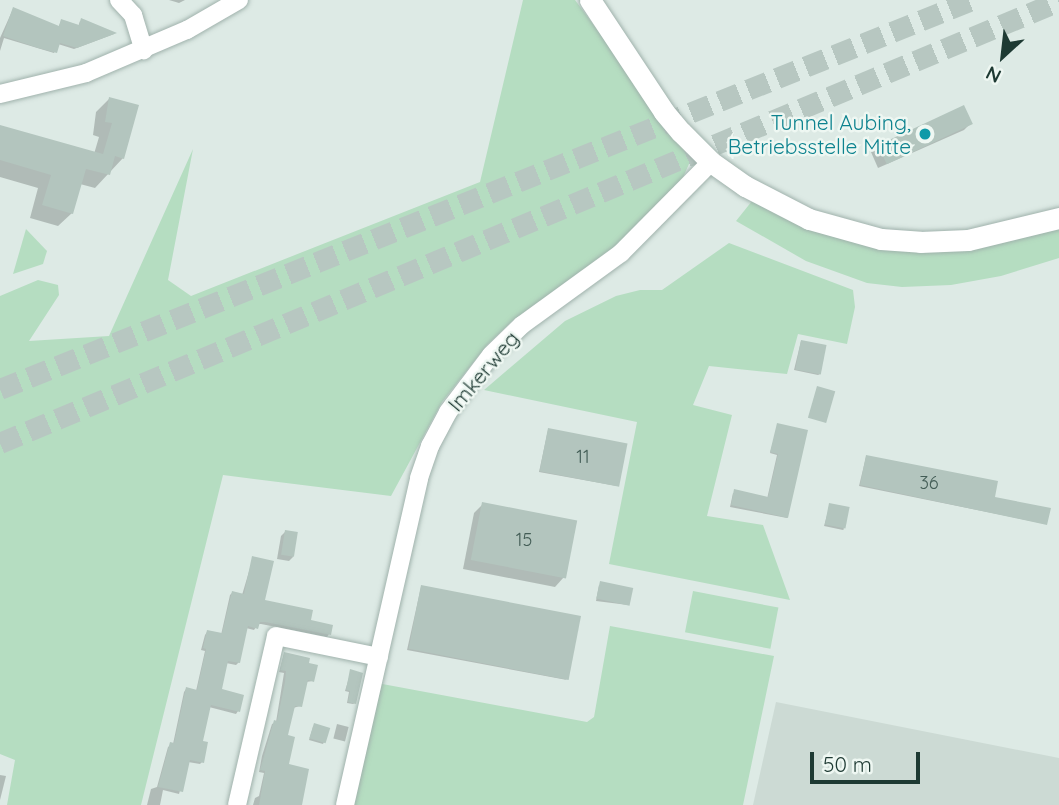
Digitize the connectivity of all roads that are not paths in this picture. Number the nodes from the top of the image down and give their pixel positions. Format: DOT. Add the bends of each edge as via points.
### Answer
graph roads {
  1 [pos="119,0"];
  2 [pos="239,0"];
  3 [pos="590,0"];
  4 [pos="144,50"];
  5 [pos="0,93"];
  6 [pos="711,162"];
  7 [pos="1059,218"];
  8 [pos="379,657"];
  9 [pos="237,805"];
  10 [pos="345,805"];
  1 -- 4 [label="street" via="133,15"];
  2 -- 4 [label="street"];
  3 -- 6 [label="street" via="664,112"];
  4 -- 5 [label="street" via="86,73"];
  6 -- 7 [label="street" via="745,186 809,219 881,239 968,240"];
  6 -- 8 [label="street, Imkerweg" via="621,253 515,332 491,355 448,412 419,478"];
  8 -- 9 [label="street" via="276,636"];
  8 -- 10 [label="street, Imkerweg"];
}
